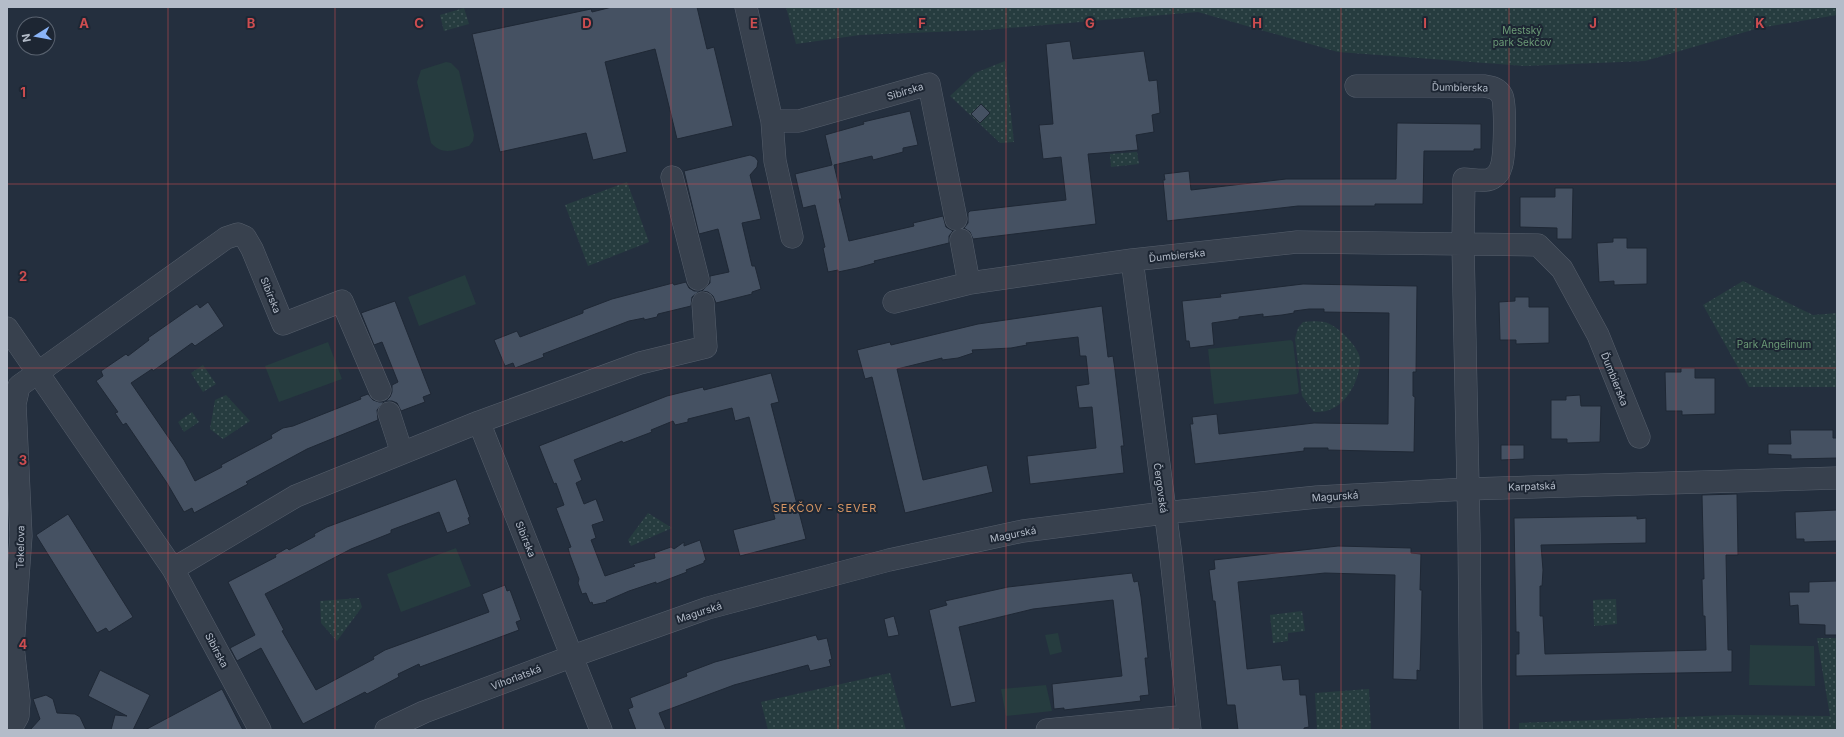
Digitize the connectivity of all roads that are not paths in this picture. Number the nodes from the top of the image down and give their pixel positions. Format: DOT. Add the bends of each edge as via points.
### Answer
graph roads {
  1 [pos="746,7"];
  2 [pos="1356,86"];
  3 [pos="772,121"];
  4 [pos="672,177"];
  5 [pos="956,219"];
  6 [pos="792,234"];
  7 [pos="961,240"];
  8 [pos="1463,244"];
  9 [pos="1132,260"];
  10 [pos="177,272"];
  11 [pos="698,279"];
  12 [pos="969,283"];
  13 [pos="894,302"];
  14 [pos="703,303"];
  15 [pos="7,328"];
  16 [pos="38,371"];
  17 [pos="380,390"];
  18 [pos="389,413"];
  19 [pos="479,422"];
  20 [pos="1639,438"];
  21 [pos="402,453"];
  22 [pos="1837,478"];
  23 [pos="1468,489"];
  24 [pos="1164,513"];
  25 [pos="173,569"];
  26 [pos="573,656"];
  27 [pos="1189,723"];
  28 [pos="10,730"];
  29 [pos="260,730"];
  30 [pos="386,730"];
  31 [pos="601,730"];
  32 [pos="1048,730"];
  33 [pos="1471,730"];
  1 -- 3 [label="street"];
  2 -- 8 [label="street, Ďumbierska" via="1484,86 1493,88 1502,95 1504,146 1501,168 1496,176 1489,180 1464,179"];
  3 -- 5 [label="street, Sibírska" via="799,121 929,84"];
  3 -- 6 [label="street" via="775,161"];
  4 -- 11 [label="street"];
  7 -- 12 [label="street"];
  8 -- 9 [label="street, Ďumbierska" via="1297,242"];
  8 -- 20 [label="street, Ďumbierska" via="1538,245 1562,269 1598,335"];
  8 -- 23 [label="street, Ďumbierska"];
  9 -- 12 [label="street, Ďumbierska"];
  9 -- 24 [label="street, Čergovská"];
  10 -- 16 [label="street, Tekeľova"];
  10 -- 17 [label="street, Sibírska" via="231,235 238,234 245,238 255,255 283,324 342,301"];
  12 -- 13 [label="street, Ďumbierska"];
  14 -- 19 [label="street" via="706,347 640,363"];
  15 -- 16 [label="street, Sibírska"];
  16 -- 25 [label="street, Sibírska"];
  16 -- 28 [label="street, Tekeľova" via="19,386 14,404 21,536 13,646 19,701 18,716"];
  18 -- 21 [label="street"];
  19 -- 21 [label="street"];
  19 -- 26 [label="street, Sibírska"];
  21 -- 25 [label="street" via="296,496"];
  22 -- 23 [label="street, Karpatská"];
  23 -- 24 [label="street, Magurská" via="1316,497"];
  23 -- 33 [label="street"];
  24 -- 26 [label="street, Magurská" via="1023,531 888,560 708,608"];
  24 -- 27 [label="street, Čergovská"];
  25 -- 29 [label="street, Sibírska"];
  26 -- 30 [label="street, Vihorlatská" via="424,712"];
  26 -- 31 [label="street"];
  27 -- 32 [label="street, Čergovská"];
}
